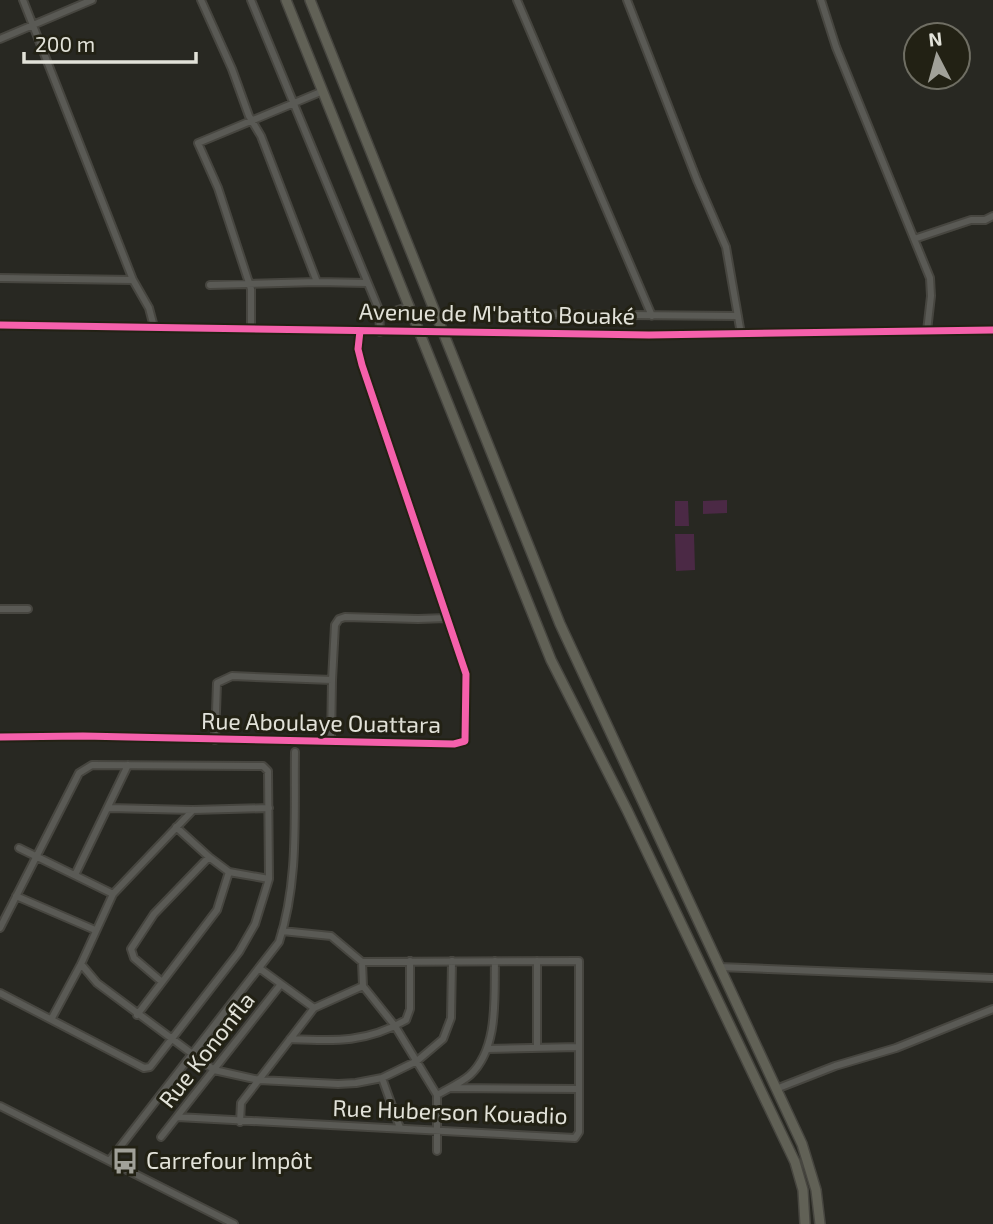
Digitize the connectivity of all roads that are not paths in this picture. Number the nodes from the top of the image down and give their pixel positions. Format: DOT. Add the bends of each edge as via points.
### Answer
graph roads {
  1 [pos="23,0"];
  2 [pos="92,0"];
  3 [pos="201,0"];
  4 [pos="251,0"];
  5 [pos="286,0"];
  6 [pos="310,0"];
  7 [pos="517,0"];
  8 [pos="627,0"];
  9 [pos="821,0"];
  10 [pos="34,25"];
  11 [pos="0,39"];
  12 [pos="323,91"];
  13 [pos="294,102"];
  14 [pos="252,121"];
  15 [pos="993,216"];
  16 [pos="914,239"];
  17 [pos="0,278"];
  18 [pos="133,280"];
  19 [pos="317,282"];
  20 [pos="248,283"];
  21 [pos="367,283"];
  22 [pos="210,285"];
  23 [pos="411,306"];
  24 [pos="520,314"];
  25 [pos="380,316"];
  26 [pos="652,316"];
  27 [pos="738,316"];
  28 [pos="0,325"];
  29 [pos="154,327"];
  30 [pos="251,329"];
  31 [pos="993,330"];
  32 [pos="360,331"];
  33 [pos="927,331"];
  34 [pos="380,332"];
  35 [pos="421,332"];
  36 [pos="444,333"];
  37 [pos="741,334"];
  38 [pos="0,609"];
  39 [pos="27,609"];
  40 [pos="447,618"];
  41 [pos="332,680"];
  42 [pos="0,737"];
  43 [pos="215,740"];
  44 [pos="331,742"];
  45 [pos="295,752"];
  46 [pos="128,765"];
  47 [pos="109,808"];
  48 [pos="270,808"];
  49 [pos="193,810"];
  50 [pos="176,827"];
  51 [pos="19,848"];
  52 [pos="37,856"];
  53 [pos="209,857"];
  54 [pos="229,872"];
  55 [pos="75,875"];
  56 [pos="269,878"];
  57 [pos="113,894"];
  58 [pos="16,896"];
  59 [pos="0,928"];
  60 [pos="95,930"];
  61 [pos="282,931"];
  62 [pos="410,961"];
  63 [pos="452,961"];
  64 [pos="495,961"];
  65 [pos="537,961"];
  66 [pos="362,962"];
  67 [pos="81,964"];
  68 [pos="719,967"];
  69 [pos="259,968"];
  70 [pos="993,978"];
  71 [pos="162,982"];
  72 [pos="281,984"];
  73 [pos="363,986"];
  74 [pos="0,993"];
  75 [pos="314,1008"];
  76 [pos="993,1009"];
  77 [pos="137,1015"];
  78 [pos="52,1018"];
  79 [pos="395,1026"];
  80 [pos="290,1039"];
  81 [pos="171,1040"];
  82 [pos="579,1047"];
  83 [pos="537,1048"];
  84 [pos="487,1049"];
  85 [pos="191,1055"];
  86 [pos="417,1061"];
  87 [pos="214,1070"];
  88 [pos="382,1078"];
  89 [pos="259,1080"];
  90 [pos="448,1088"];
  91 [pos="579,1089"];
  92 [pos="776,1089"];
  93 [pos="437,1095"];
  94 [pos="0,1106"];
  95 [pos="177,1117"];
  96 [pos="240,1122"];
  97 [pos="400,1128"];
  98 [pos="437,1130"];
  99 [pos="161,1138"];
  100 [pos="437,1151"];
  101 [pos="110,1160"];
  102 [pos="234,1224"];
  103 [pos="805,1224"];
  104 [pos="820,1224"];
  1 -- 10 [label="street"];
  2 -- 10 [label="street"];
  3 -- 14 [label="street"];
  4 -- 13 [label="street"];
  5 -- 12 [label="highway"];
  6 -- 36 [label="highway"];
  7 -- 26 [label="street"];
  8 -- 27 [label="street" via="726,247"];
  9 -- 16 [label="street"];
  10 -- 11 [label="street"];
  10 -- 18 [label="street"];
  12 -- 13 [label="street"];
  12 -- 23 [label="highway"];
  13 -- 14 [label="street"];
  13 -- 21 [label="street"];
  14 -- 19 [label="street"];
  14 -- 20 [label="street" via="198,143 218,188"];
  15 -- 16 [label="street"];
  16 -- 33 [label="street" via="930,278"];
  17 -- 18 [label="street"];
  18 -- 29 [label="street"];
  19 -- 20 [label="street"];
  19 -- 21 [label="street"];
  20 -- 22 [label="street"];
  20 -- 30 [label="street"];
  21 -- 25 [label="street"];
  23 -- 25 [label="street"];
  23 -- 35 [label="highway"];
  24 -- 26 [label="street"];
  25 -- 34 [label="street"];
  26 -- 27 [label="street"];
  27 -- 37 [label="street"];
  28 -- 29 [label="street, Avenue de M'batto Bouaké"];
  29 -- 30 [label="street, Avenue de M'batto Bouaké"];
  30 -- 32 [label="street, Avenue de M'batto Bouaké"];
  31 -- 33 [label="street, Avenue de M'batto Bouaké"];
  32 -- 34 [label="street, Avenue de M'batto Bouaké"];
  32 -- 40 [label="street, Rue Aboulaye Ouattara" via="362,365"];
  33 -- 37 [label="street, Avenue de M'batto Bouaké"];
  34 -- 35 [label="street, Avenue de M'batto Bouaké"];
  35 -- 36 [label="street, Avenue de M'batto Bouaké"];
  35 -- 103 [label="highway" via="551,660 795,1162"];
  36 -- 37 [label="street, Avenue de M'batto Bouaké"];
  36 -- 68 [label="highway" via="560,624"];
  38 -- 39 [label="street"];
  40 -- 41 [label="street" via="339,619"];
  40 -- 44 [label="street, Rue Aboulaye Ouattara" via="466,674 465,741"];
  41 -- 43 [label="street" via="221,679 217,683"];
  41 -- 44 [label="street"];
  42 -- 43 [label="street, Rue Aboulaye Ouattara"];
  43 -- 44 [label="street, Rue Aboulaye Ouattara"];
  45 -- 61 [label="street" via="293,878"];
  46 -- 47 [label="street"];
  46 -- 48 [label="street" via="263,766 268,771"];
  46 -- 52 [label="street" via="92,765 79,773"];
  47 -- 49 [label="street"];
  47 -- 55 [label="street"];
  48 -- 49 [label="street"];
  48 -- 56 [label="street"];
  49 -- 50 [label="street"];
  50 -- 53 [label="street"];
  50 -- 57 [label="street"];
  51 -- 52 [label="street"];
  52 -- 55 [label="street"];
  52 -- 58 [label="street"];
  53 -- 54 [label="street"];
  53 -- 71 [label="street" via="154,914 131,949 134,958"];
  54 -- 56 [label="street"];
  54 -- 71 [label="street" via="217,910"];
  55 -- 57 [label="street"];
  56 -- 81 [label="street" via="255,924 239,952"];
  57 -- 60 [label="street"];
  58 -- 59 [label="street"];
  58 -- 60 [label="street"];
  60 -- 67 [label="street"];
  61 -- 66 [label="street" via="331,936"];
  61 -- 69 [label="street"];
  62 -- 63 [label="street, Rue Huberson Kouadio"];
  62 -- 66 [label="street, Rue Huberson Kouadio"];
  62 -- 79 [label="street" via="410,1009 406,1020"];
  63 -- 64 [label="street, Rue Huberson Kouadio"];
  63 -- 86 [label="street" via="451,1018 443,1039"];
  64 -- 65 [label="street, Rue Huberson Kouadio"];
  64 -- 84 [label="street" via="494,1021"];
  65 -- 82 [label="street, Rue Huberson Kouadio" via="579,961"];
  65 -- 83 [label="street"];
  66 -- 73 [label="street"];
  67 -- 77 [label="street" via="96,983"];
  67 -- 78 [label="street"];
  68 -- 70 [label="street"];
  68 -- 92 [label="highway"];
  69 -- 72 [label="street"];
  69 -- 85 [label="street"];
  71 -- 77 [label="street"];
  72 -- 75 [label="street"];
  72 -- 87 [label="street, Rue Kononfla"];
  73 -- 75 [label="street"];
  73 -- 79 [label="street"];
  74 -- 78 [label="street"];
  75 -- 80 [label="street"];
  76 -- 92 [label="street"];
  77 -- 81 [label="street"];
  78 -- 81 [label="street" via="144,1068 150,1067"];
  79 -- 80 [label="street" via="351,1040"];
  79 -- 86 [label="street"];
  80 -- 89 [label="street"];
  81 -- 85 [label="street"];
  82 -- 83 [label="street"];
  82 -- 91 [label="street, Rue Huberson Kouadio"];
  83 -- 84 [label="street"];
  84 -- 90 [label="street" via="470,1075"];
  85 -- 87 [label="street"];
  85 -- 101 [label="street"];
  86 -- 88 [label="street"];
  86 -- 93 [label="street"];
  87 -- 89 [label="street"];
  87 -- 95 [label="street, Rue Kononfla"];
  88 -- 89 [label="street" via="356,1083"];
  88 -- 97 [label="street"];
  89 -- 96 [label="street" via="241,1103"];
  90 -- 91 [label="street"];
  90 -- 93 [label="street"];
  91 -- 98 [label="street, Rue Huberson Kouadio" via="575,1138"];
  92 -- 104 [label="highway" via="810,1163"];
  93 -- 98 [label="street"];
  94 -- 101 [label="street"];
  95 -- 96 [label="street, Rue Huberson Kouadio"];
  95 -- 99 [label="street, Rue Kononfla"];
  96 -- 97 [label="street, Rue Huberson Kouadio"];
  97 -- 98 [label="street, Rue Huberson Kouadio"];
  98 -- 100 [label="street"];
  101 -- 102 [label="street"];
}
